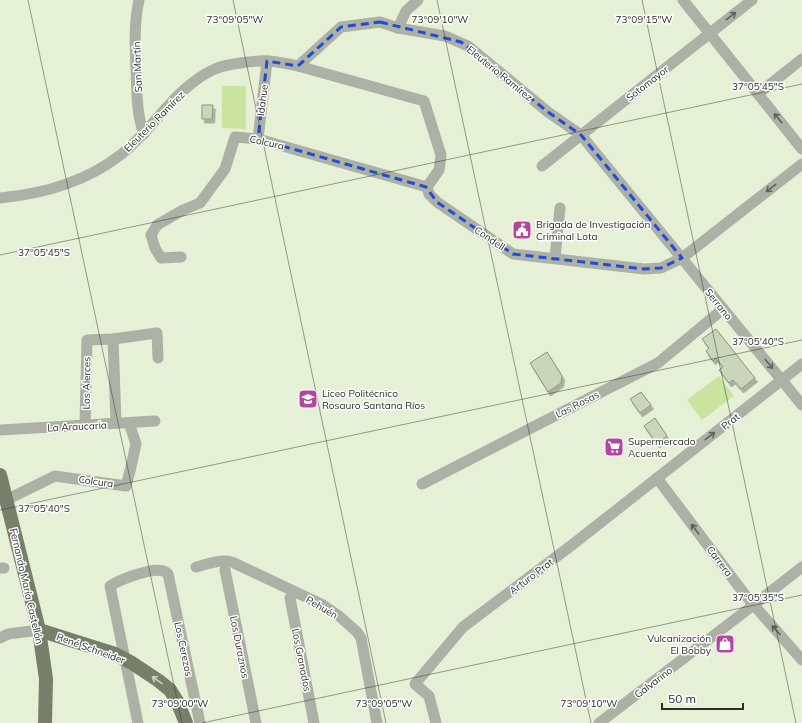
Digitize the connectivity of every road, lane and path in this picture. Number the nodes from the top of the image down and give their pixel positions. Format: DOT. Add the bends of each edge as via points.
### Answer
graph roads {
  1 [pos="139,0"];
  2 [pos="418,0"];
  3 [pos="683,0"];
  4 [pos="752,0"];
  5 [pos="398,28"];
  6 [pos="710,33"];
  7 [pos="802,59"];
  8 [pos="267,61"];
  9 [pos="298,66"];
  10 [pos="758,94"];
  11 [pos="144,134"];
  12 [pos="581,135"];
  13 [pos="258,139"];
  14 [pos="802,149"];
  15 [pos="802,164"];
  16 [pos="542,166"];
  17 [pos="427,187"];
  18 [pos="0,198"];
  19 [pos="560,208"];
  20 [pos="181,257"];
  21 [pos="555,258"];
  22 [pos="682,258"];
  23 [pos="723,309"];
  24 [pos="114,339"];
  25 [pos="158,358"];
  26 [pos="802,364"];
  27 [pos="782,380"];
  28 [pos="802,405"];
  29 [pos="155,421"];
  30 [pos="116,423"];
  31 [pos="129,423"];
  32 [pos="85,425"];
  33 [pos="0,430"];
  34 [pos="0,475"];
  35 [pos="657,478"];
  36 [pos="422,484"];
  37 [pos="6,500"];
  38 [pos="196,567"];
  39 [pos="802,567"];
  40 [pos="225,570"];
  41 [pos="290,598"];
  42 [pos="754,605"];
  43 [pos="39,630"];
  44 [pos="0,638"];
  45 [pos="125,659"];
  46 [pos="802,660"];
  47 [pos="45,723"];
  48 [pos="138,723"];
  49 [pos="186,723"];
  50 [pos="200,723"];
  51 [pos="256,723"];
  52 [pos="314,723"];
  53 [pos="377,723"];
  54 [pos="436,723"];
  55 [pos="599,723"];
  1 -- 11 [label="street, San Martín" via="135,40 139,113"];
  2 -- 5 [label="street" via="406,11"];
  3 -- 6 [label="street"];
  6 -- 4 [label="street, Sotomayor, one-way"];
  5 -- 9 [label="street, Eleuterio Ramírez" via="380,22 341,27"];
  5 -- 12 [label="street, Eleuterio Ramírez" via="445,36 468,46 548,112"];
  6 -- 10 [label="street"];
  6 -- 12 [label="street, Sotomayor"];
  7 -- 10 [label="street"];
  8 -- 9 [label="street, Eleuterio Ramírez"];
  8 -- 11 [label="street, Eleuterio Ramírez" via="239,63 214,69 181,94"];
  8 -- 13 [label="street, Idahue"];
  9 -- 17 [label="street" via="424,101 441,154 439,170"];
  14 -- 10 [label="street, one-way"];
  11 -- 18 [label="street, Eleuterio Ramírez" via="119,156 88,175 39,192"];
  12 -- 16 [label="street, Sotomayor"];
  12 -- 22 [label="street, Eleuterio Ramírez"];
  13 -- 17 [label="street, Colcura"];
  13 -- 20 [label="street, Colcura" via="235,136 225,169 200,203 157,225 151,236 161,258"];
  15 -- 22 [label="street, Condell, one-way"];
  17 -- 21 [label="street, Condell" via="429,194 437,202 513,254"];
  19 -- 21 [label="street"];
  21 -- 22 [label="street, Condell" via="644,270 660,268"];
  22 -- 23 [label="street, Serrano"];
  23 -- 27 [label="street, Serrano, one-way"];
  23 -- 36 [label="street, Las Rosas" via="658,363"];
  24 -- 25 [label="street" via="157,333"];
  24 -- 30 [label="street"];
  24 -- 32 [label="street, Los Alerces" via="87,340"];
  26 -- 27 [label="street, Prat"];
  27 -- 28 [label="street, Serrano"];
  35 -- 27 [label="street, Prat, one-way"];
  29 -- 31 [label="street, La Araucaria"];
  30 -- 31 [label="street, La Araucaria"];
  30 -- 32 [label="street, La Araucaria"];
  31 -- 37 [label="street, Colcura" via="136,444 126,486 55,476"];
  32 -- 33 [label="street, La Araucaria"];
  34 -- 37 [label="main road, Fernando María Castellón"];
  42 -- 35 [label="street, Carrera, one-way"];
  35 -- 54 [label="street, Arturo Prat" via="463,627 415,684 429,696"];
  37 -- 43 [label="main road, Fernando María Castellón"];
  38 -- 53 [label="street, Pehuén" via="219,561 232,562 323,605 351,626 361,638"];
  39 -- 42 [label="street, Galvarino"];
  40 -- 51 [label="street, Los Duraznos"];
  41 -- 52 [label="street, Los Granados"];
  46 -- 42 [label="street, Carrera, one-way"];
  42 -- 55 [label="street, Galvarino"];
  43 -- 44 [label="street" via="8,634"];
  43 -- 45 [label="main road, René Schneider"];
  43 -- 47 [label="main road, Fernando María Castellón" via="46,679"];
  45 -- 48 [label="street"];
  49 -- 45 [label="main road, René Schneider, one-way" via="170,690"];
  45 -- 50 [label="street, Los Cerezos" via="110,586 121,579 150,571 163,571 168,574"];
}
